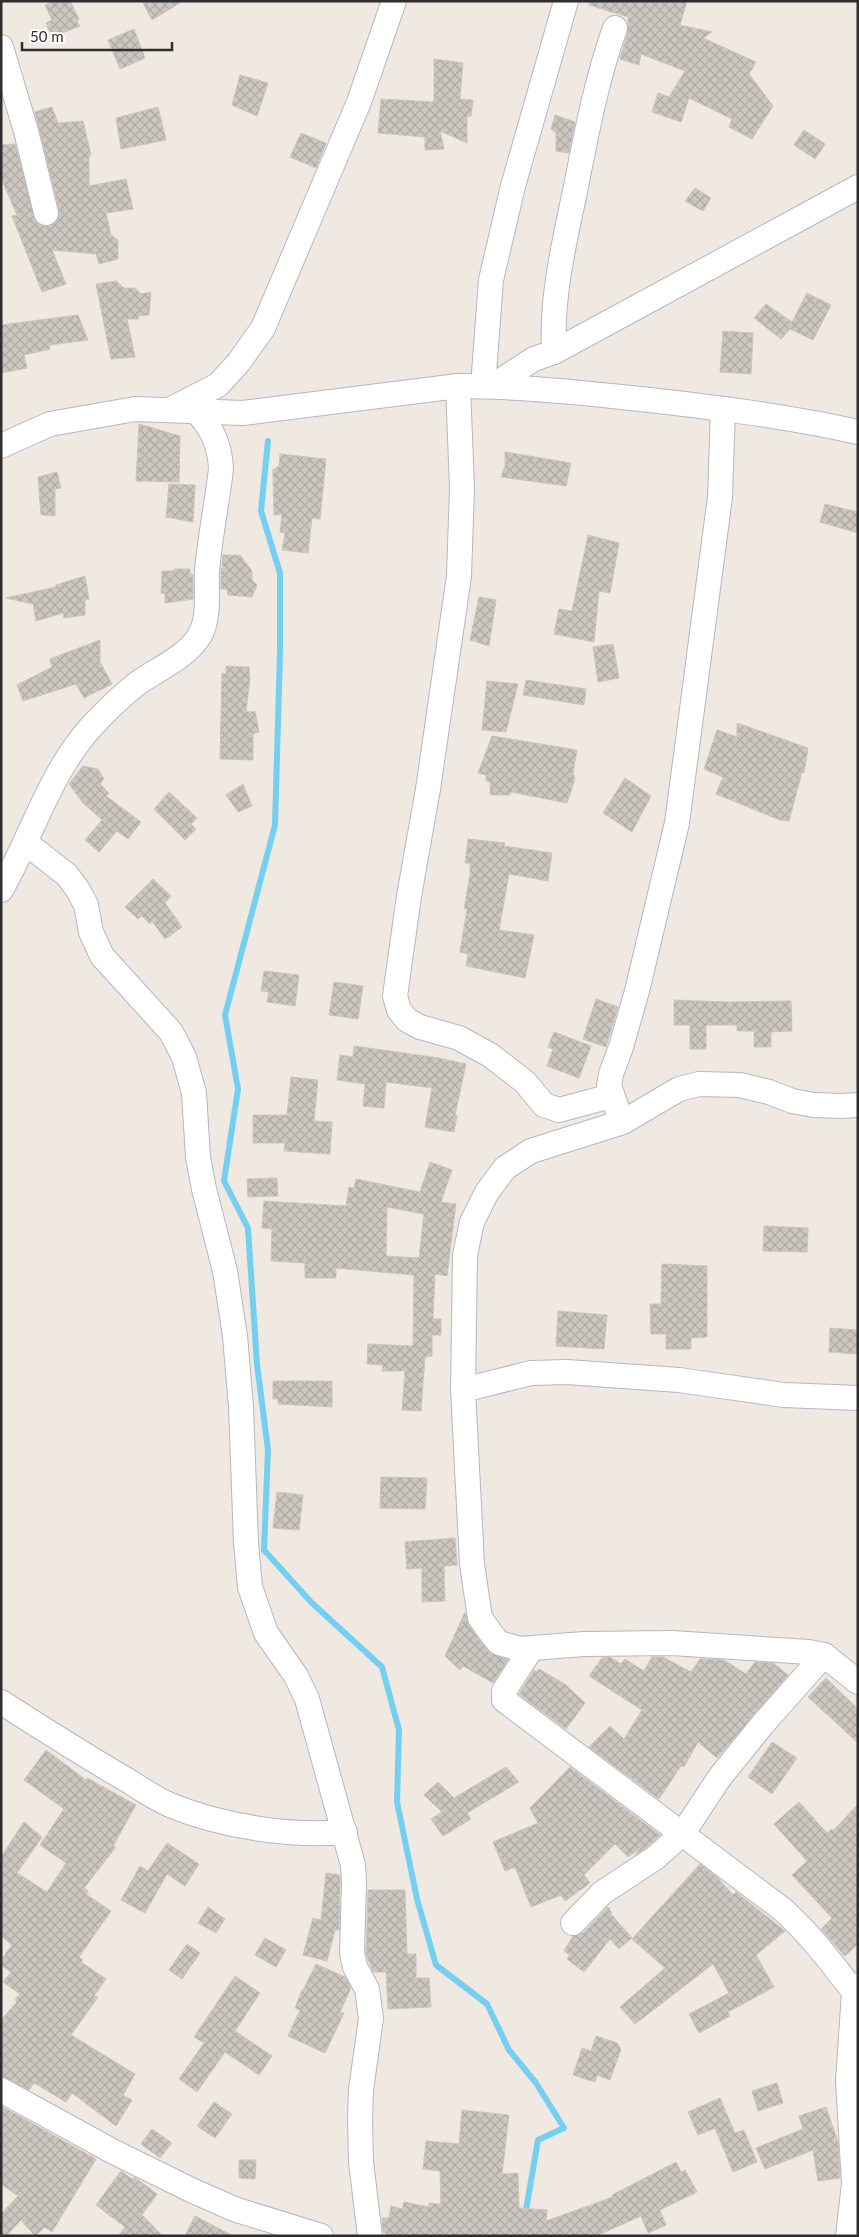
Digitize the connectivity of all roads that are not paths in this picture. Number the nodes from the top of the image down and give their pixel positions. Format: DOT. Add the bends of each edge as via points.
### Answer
graph roads {
  1 [pos="394,1"];
  2 [pos="566,1"];
  3 [pos="615,28"];
  4 [pos="1,47"];
  5 [pos="858,187"];
  6 [pos="46,213"];
  7 [pos="554,352"];
  8 [pos="458,386"];
  9 [pos="487,386"];
  10 [pos="135,409"];
  11 [pos="723,409"];
  12 [pos="196,411"];
  13 [pos="858,432"];
  14 [pos="1,446"];
  15 [pos="26,842"];
  16 [pos="1,890"];
  17 [pos="611,1096"];
  18 [pos="858,1104"];
  19 [pos="623,1122"];
  20 [pos="463,1390"];
  21 [pos="858,1398"];
  22 [pos="531,1649"];
  23 [pos="824,1655"];
  24 [pos="858,1682"];
  25 [pos="1,1702"];
  26 [pos="345,1832"];
  27 [pos="683,1833"];
  28 [pos="573,1923"];
  29 [pos="856,1988"];
  30 [pos="853,2077"];
  31 [pos="1,2090"];
  32 [pos="321,2236"];
  33 [pos="370,2236"];
  34 [pos="848,2236"];
  1 -- 10 [label="street" via="360,102 263,328 218,385 176,408"];
  2 -- 9 [label="street" via="513,186 490,280"];
  3 -- 7 [label="street" via="590,115 562,253 555,299"];
  4 -- 6 [label="street"];
  5 -- 7 [label="street"];
  7 -- 9 [label="street" via="534,359"];
  8 -- 9 [label="street"];
  8 -- 12 [label="street" via="267,411"];
  8 -- 17 [label="street" via="462,488 460,576 395,996 399,1010 407,1020 476,1047 525,1082 544,1106 559,1110"];
  9 -- 11 [label="street" via="532,387"];
  10 -- 12 [label="street"];
  10 -- 14 [label="street" via="50,424"];
  11 -- 13 [label="street"];
  11 -- 17 [label="street" via="720,497 677,823 639,982 611,1074"];
  12 -- 15 [label="street" via="208,424 220,455 201,633 192,646 135,685 91,727 63,766"];
  15 -- 16 [label="street"];
  15 -- 26 [label="street" via="78,890 102,956 161,1020 178,1041 184,1057 194,1093 198,1157 225,1271 235,1336 250,1587 266,1633 296,1676 307,1699"];
  17 -- 19 [label="street"];
  18 -- 19 [label="street" via="814,1105 740,1085 699,1084 679,1088"];
  19 -- 20 [label="street" via="531,1151 505,1168 486,1192 472,1222 465,1255"];
  20 -- 21 [label="street" via="524,1374 567,1372 679,1380 784,1395"];
  20 -- 22 [label="street" via="472,1564 480,1618 499,1643"];
  22 -- 23 [label="street" via="584,1644 672,1643"];
  22 -- 27 [label="street" via="504,1691 504,1700"];
  23 -- 24 [label="street"];
  23 -- 27 [label="street" via="720,1777"];
  25 -- 26 [label="street" via="100,1765 171,1805 270,1830 309,1834"];
  26 -- 33 [label="street" via="354,1882 352,1953 367,1989 371,2018 360,2118 361,2162"];
  27 -- 28 [label="street" via="655,1858 602,1893"];
  27 -- 29 [label="street" via="782,1909"];
  29 -- 30 [label="street"];
  30 -- 34 [label="street" via="854,2184"];
  31 -- 32 [label="street" via="191,2190 234,2209"];
}
